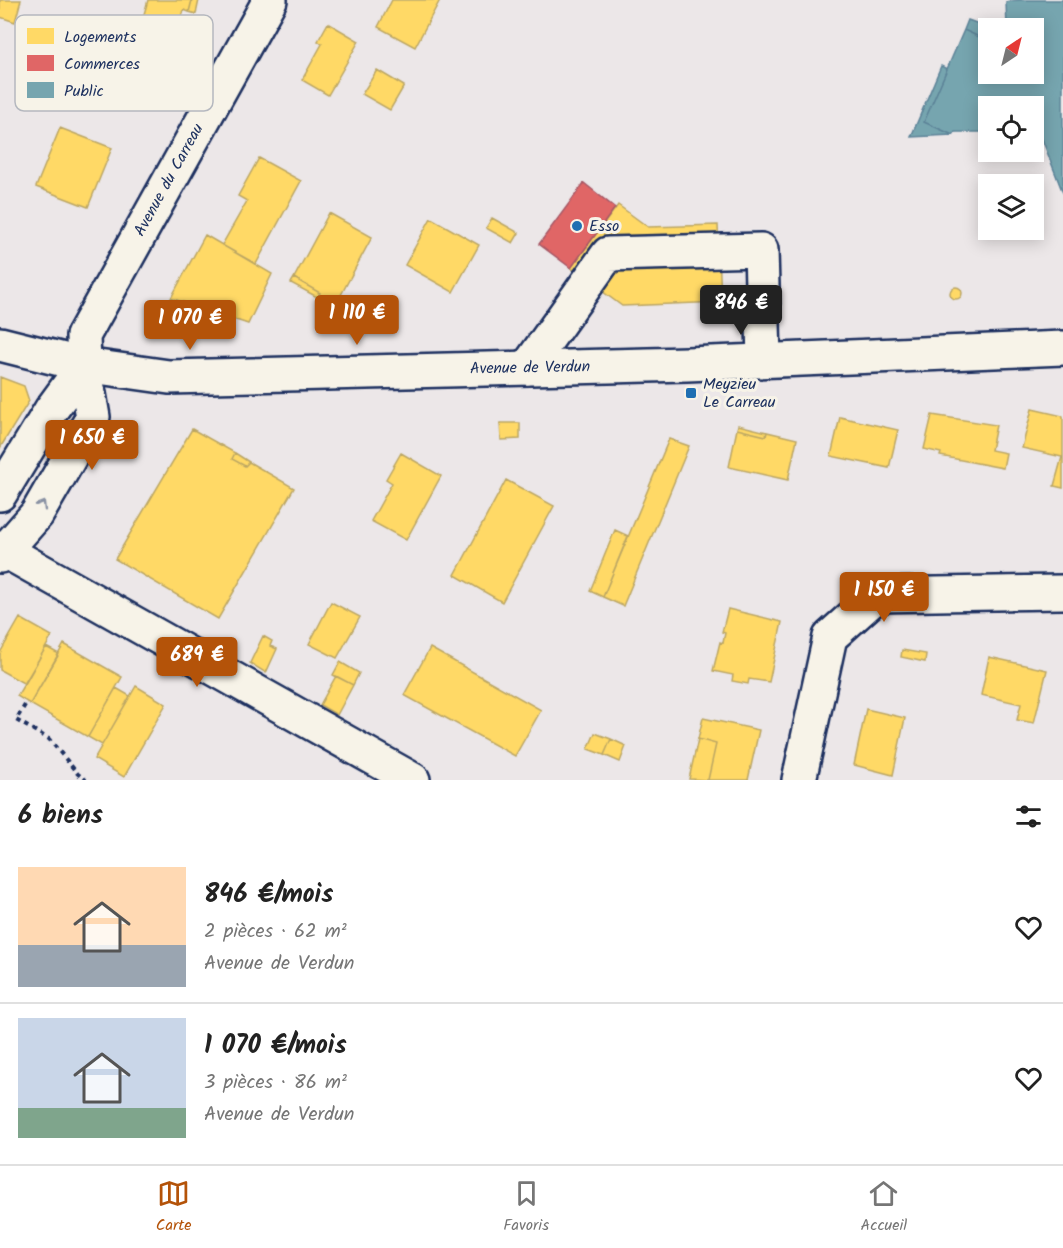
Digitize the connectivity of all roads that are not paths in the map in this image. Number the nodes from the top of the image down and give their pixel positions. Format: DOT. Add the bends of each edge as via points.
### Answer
graph roads {
  1 [pos="270,0"];
  2 [pos="213,102"];
  3 [pos="208,111"];
  4 [pos="0,344"];
  5 [pos="1063,348"];
  6 [pos="764,360"];
  7 [pos="84,365"];
  8 [pos="527,368"];
  9 [pos="0,494"];
  10 [pos="2,551"];
  11 [pos="1063,592"];
  12 [pos="366,769"];
  13 [pos="413,780"];
  14 [pos="799,780"];
  1 -- 2 [label="street, Avenue du Carreau"];
  3 -- 7 [label="street, Avenue du Carreau" via="83,336"];
  4 -- 7 [label="street, Avenue de Verdun"];
  5 -- 6 [label="street, Avenue de Verdun"];
  6 -- 8 [label="street, Avenue de Verdun"];
  6 -- 8 [label="street" via="760,250 608,254"];
  7 -- 8 [label="street, Avenue de Verdun" via="169,377"];
  7 -- 9 [label="street" via="51,410"];
  10 -- 7 [label="street, Avenue du Carreau, one-way" via="37,514 93,417"];
  10 -- 12 [label="street"];
  11 -- 14 [label="street" via="877,595 830,637"];
  12 -- 13 [label="street"];
}
